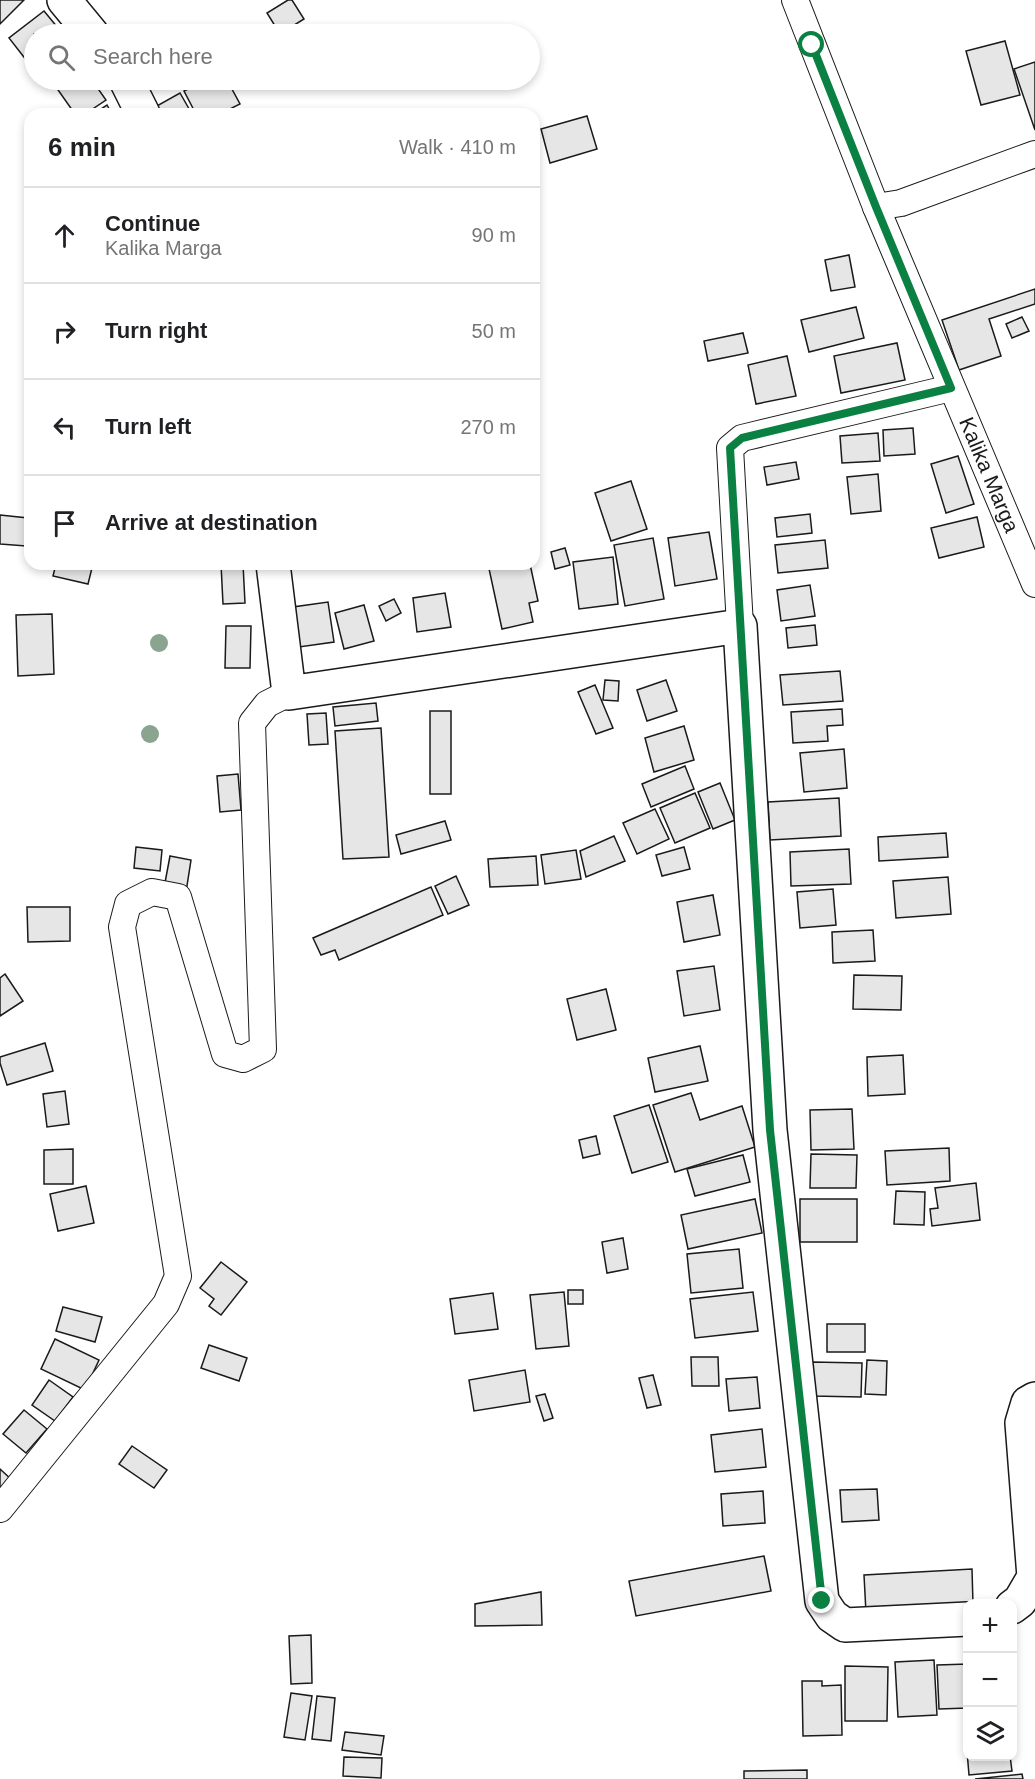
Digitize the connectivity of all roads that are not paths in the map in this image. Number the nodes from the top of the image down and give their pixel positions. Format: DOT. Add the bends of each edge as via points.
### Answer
graph roads {
  1 [pos="64,0"];
  2 [pos="795,0"];
  3 [pos="84,24"];
  4 [pos="131,90"];
  5 [pos="140,108"];
  6 [pos="1035,154"];
  7 [pos="876,207"];
  8 [pos="951,388"];
  9 [pos="274,570"];
  10 [pos="1035,584"];
  11 [pos="740,626"];
  12 [pos="289,693"];
  13 [pos="1035,1399"];
  14 [pos="0,1509"];
  15 [pos="1034,1581"];
  16 [pos="1017,1603"];
  17 [pos="963,1619"];
  1 -- 3 [label="street"];
  2 -- 7 [label="street, Kalika Marga"];
  4 -- 5 [label="street"];
  6 -- 7 [label="street" via="901,203"];
  7 -- 8 [label="street, Kalika Marga"];
  8 -- 10 [label="street, Kalika Marga"];
  8 -- 11 [label="street" via="742,438 730,448"];
  9 -- 12 [label="street"];
  11 -- 12 [label="street"];
  11 -- 17 [label="street" via="770,1130 822,1601 832,1616 845,1625"];
  12 -- 14 [label="street" via="267,704 252,723 263,1049 243,1059 225,1054 178,897 152,892 128,904 122,927 178,1276 166,1304"];
  13 -- 15 [label="street" via="1028,1403 1022,1423"];
  15 -- 16 [label="street"];
}
